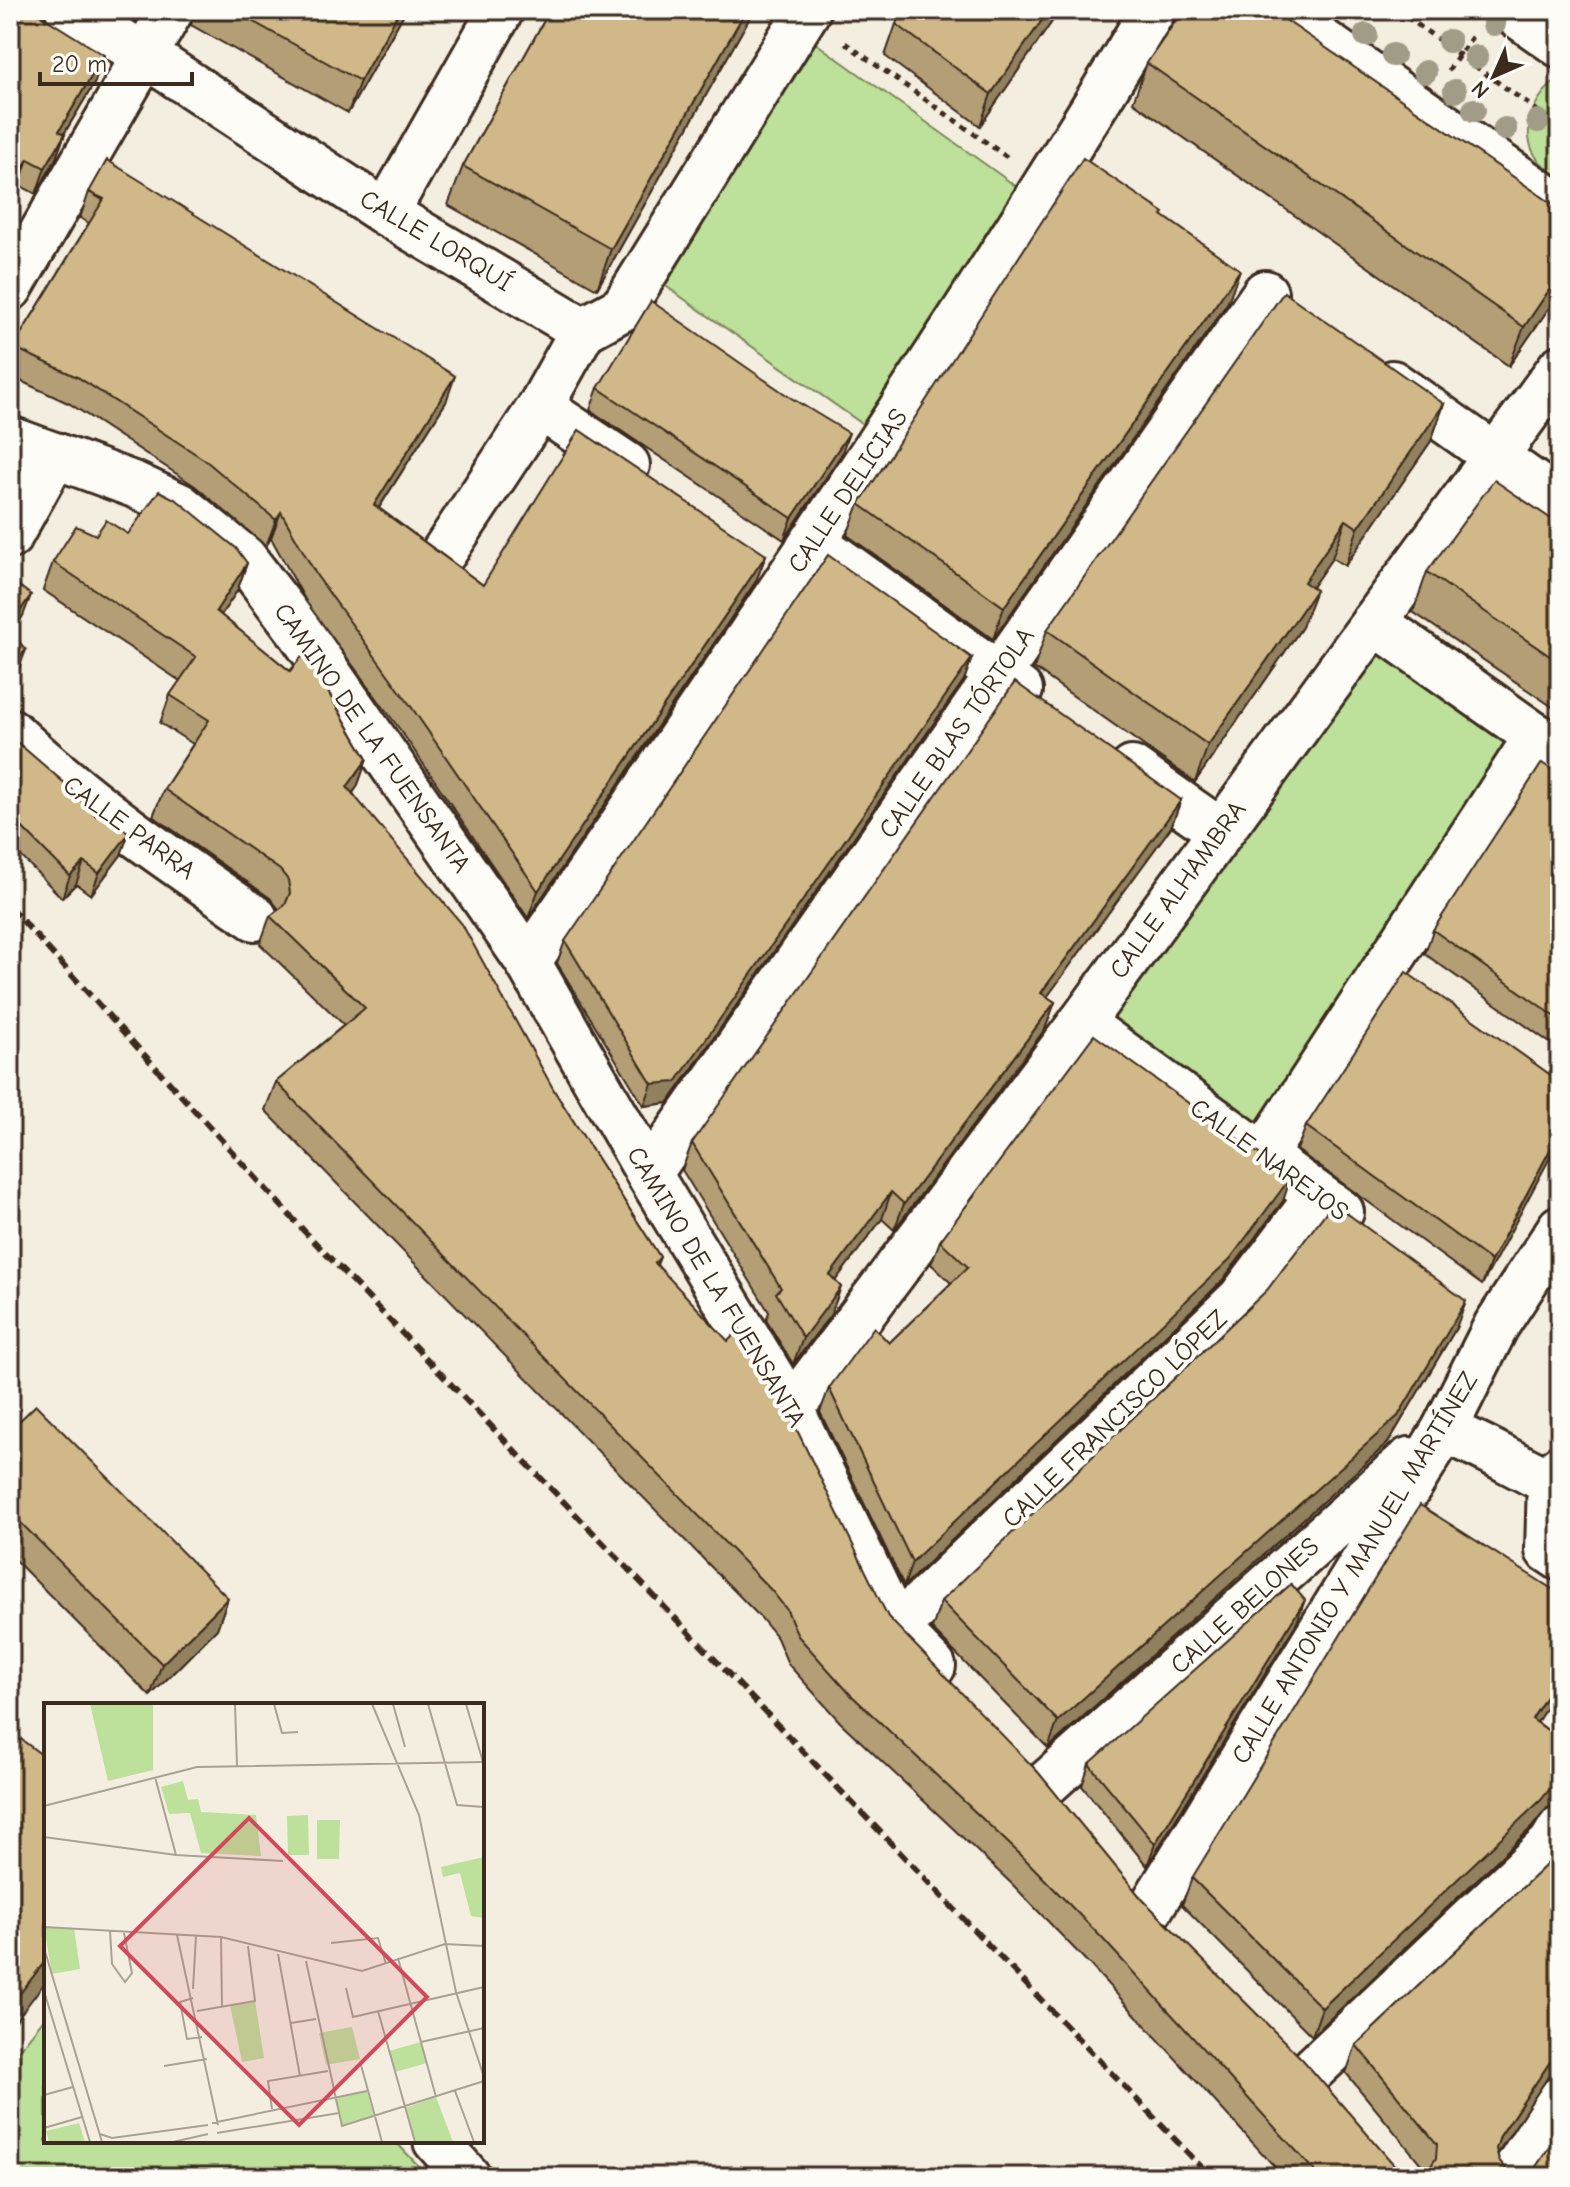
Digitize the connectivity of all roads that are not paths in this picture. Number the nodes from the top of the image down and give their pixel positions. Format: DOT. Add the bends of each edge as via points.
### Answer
graph roads {
  1 [pos="68,10"];
  2 [pos="171,10"];
  3 [pos="501,10"];
  4 [pos="1153,10"];
  5 [pos="1278,10"];
  6 [pos="806,12"];
  7 [pos="1493,21"];
  8 [pos="1560,45"];
  9 [pos="145,55"];
  10 [pos="1057,169"];
  11 [pos="1104,179"];
  12 [pos="1560,207"];
  13 [pos="386,213"];
  14 [pos="1228,266"];
  15 [pos="10,288"];
  16 [pos="1265,293"];
  17 [pos="1304,320"];
  18 [pos="583,330"];
  19 [pos="1355,356"];
  20 [pos="1560,368"];
  21 [pos="540,407"];
  22 [pos="10,439"];
  23 [pos="55,455"];
  24 [pos="1495,457"];
  25 [pos="659,486"];
  26 [pos="1560,502"];
  27 [pos="10,536"];
  28 [pos="752,548"];
  29 [pos="444,552"];
  30 [pos="803,559"];
  31 [pos="1374,622"];
  32 [pos="998,675"];
  33 [pos="1050,712"];
  34 [pos="10,731"];
  35 [pos="1548,745"];
  36 [pos="1103,748"];
  37 [pos="1220,831"];
  38 [pos="255,918"];
  39 [pos="528,962"];
  40 [pos="1081,1023"];
  41 [pos="1263,1156"];
  42 [pos="649,1174"];
  43 [pos="1318,1196"];
  44 [pos="1560,1228"];
  45 [pos="1369,1233"];
  46 [pos="1458,1298"];
  47 [pos="1496,1326"];
  48 [pos="791,1409"];
  49 [pos="1444,1430"];
  50 [pos="1555,1475"];
  51 [pos="1560,1558"];
  52 [pos="896,1628"];
  53 [pos="960,1694"];
  54 [pos="1014,1750"];
  55 [pos="1047,1783"];
  56 [pos="1075,1818"];
  57 [pos="1560,1829"];
  58 [pos="1122,1875"];
  59 [pos="1150,1909"];
  60 [pos="1183,1941"];
  61 [pos="1279,2038"];
  62 [pos="1311,2071"];
  63 [pos="1560,2099"];
  64 [pos="1342,2106"];
  65 [pos="438,2143"];
  66 [pos="468,2177"];
  67 [pos="1511,2177"];
  1 -- 9 [label="street, CALLE LORQUÍ"];
  2 -- 9 [label="street"];
  3 -- 13 [label="street"];
  4 -- 10 [label="street, CALLE DELICIAS"];
  5 -- 12 [label="street"];
  6 -- 18 [label="street" via="623,308"];
  7 -- 8 [label="street"];
  9 -- 13 [label="street, CALLE LORQUÍ"];
  9 -- 15 [label="street"];
  10 -- 11 [label="street"];
  10 -- 30 [label="street, CALLE DELICIAS"];
  13 -- 18 [label="street, CALLE LORQUÍ"];
  14 -- 16 [label="street"];
  16 -- 17 [label="street"];
  16 -- 32 [label="street, CALLE BLAS TÓRTOLA"];
  18 -- 21 [label="street"];
  19 -- 24 [label="street"];
  20 -- 24 [label="street, CALLE ALHAMBRA"];
  21 -- 25 [label="street"];
  21 -- 29 [label="street"];
  22 -- 23 [label="street, CAMINO DE LA FUENSANTA"];
  23 -- 27 [label="street"];
  23 -- 39 [label="street, CAMINO DE LA FUENSANTA" via="180,506 244,558"];
  24 -- 26 [label="street"];
  24 -- 31 [label="street, CALLE ALHAMBRA"];
  28 -- 30 [label="street"];
  30 -- 32 [label="street"];
  30 -- 39 [label="street, CALLE DELICIAS"];
  31 -- 35 [label="street"];
  31 -- 37 [label="street, CALLE ALHAMBRA"];
  32 -- 33 [label="street"];
  32 -- 42 [label="street, CALLE BLAS TÓRTOLA"];
  34 -- 38 [label="street, CALLE PARRA" via="55,774"];
  35 -- 41 [label="street" via="1404,970"];
  36 -- 37 [label="street"];
  37 -- 40 [label="street, CALLE ALHAMBRA"];
  39 -- 42 [label="street, CAMINO DE LA FUENSANTA"];
  40 -- 41 [label="street, CALLE NAREJOS"];
  40 -- 48 [label="street, CALLE ALHAMBRA"];
  41 -- 43 [label="street, CALLE NAREJOS"];
  42 -- 48 [label="street, CAMINO DE LA FUENSANTA"];
  43 -- 45 [label="street, CALLE NAREJOS"];
  43 -- 52 [label="street, CALLE FRANCISCO LÓPEZ" via="1240,1299"];
  44 -- 47 [label="street, CALLE ANTONIO Y MANUEL MARTÍNEZ"];
  46 -- 47 [label="street"];
  47 -- 49 [label="street, CALLE ANTONIO Y MANUEL MARTÍNEZ"];
  48 -- 52 [label="street, CAMINO DE LA FUENSANTA"];
  49 -- 50 [label="street" via="1510,1463"];
  49 -- 55 [label="street, CALLE BELONES"];
  49 -- 59 [label="street, CALLE ANTONIO Y MANUEL MARTÍNEZ"];
  50 -- 51 [label="street" via="1548,1550"];
  52 -- 53 [label="street, CAMINO DE LA FUENSANTA"];
  54 -- 55 [label="street"];
  55 -- 56 [label="street"];
  57 -- 62 [label="street" via="1551,1844"];
  58 -- 59 [label="street"];
  59 -- 60 [label="street"];
  61 -- 62 [label="street"];
  62 -- 64 [label="street"];
  63 -- 67 [label="street"];
  65 -- 66 [label="street"];
}
